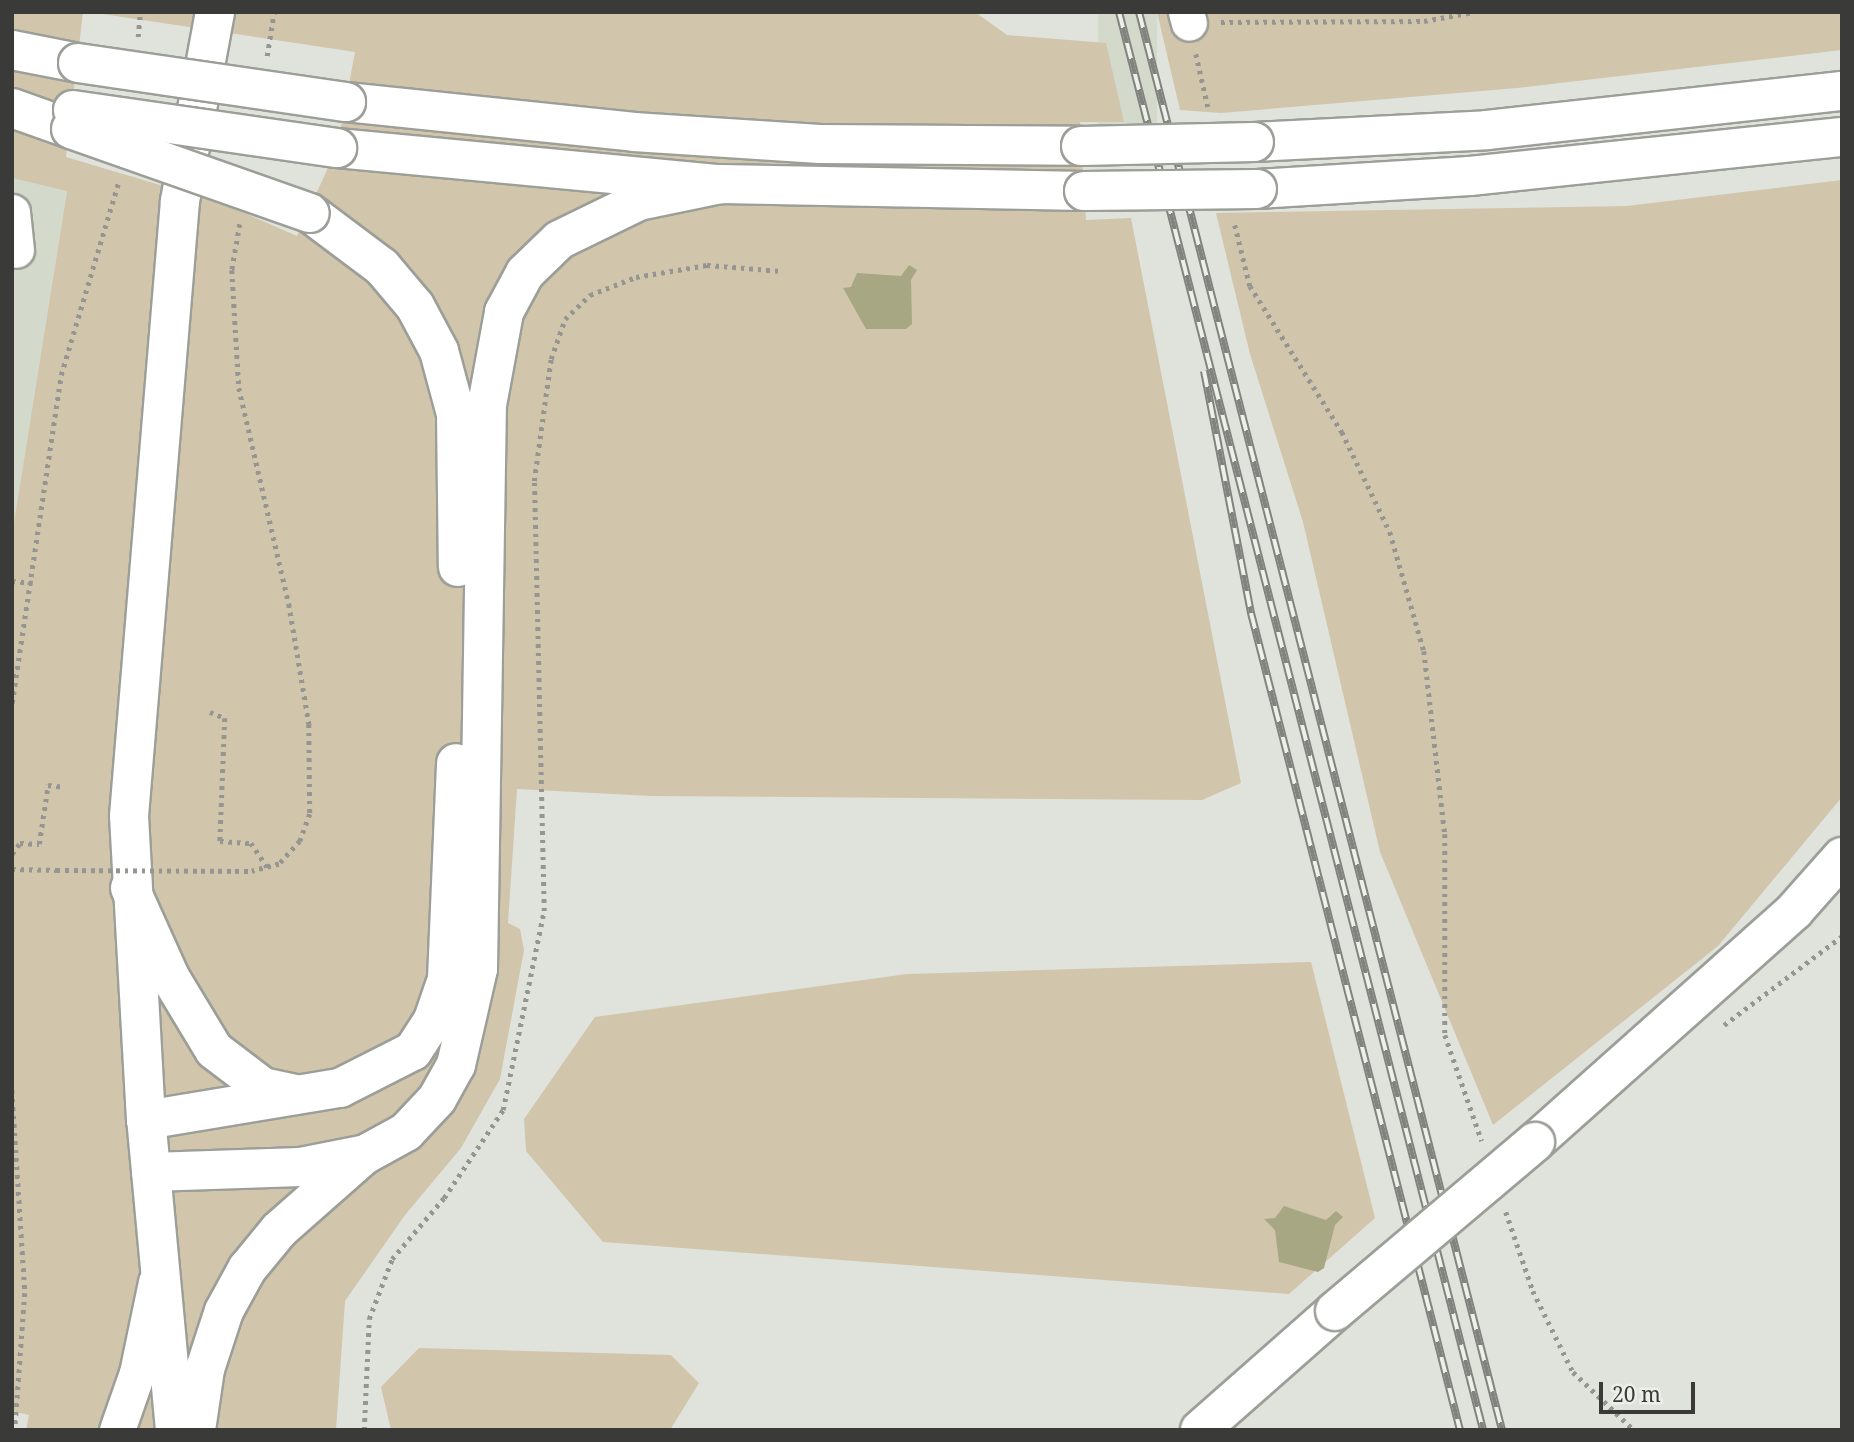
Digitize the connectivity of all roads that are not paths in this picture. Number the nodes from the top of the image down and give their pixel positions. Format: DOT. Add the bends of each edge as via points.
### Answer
graph roads {
  1 [pos="215,12"];
  2 [pos="12,50"];
  3 [pos="1842,91"];
  4 [pos="12,101"];
  5 [pos="12,108"];
  6 [pos="72,119"];
  7 [pos="1842,137"];
  8 [pos="721,184"];
  9 [pos="12,212"];
  10 [pos="16,250"];
  11 [pos="1842,857"];
  12 [pos="130,888"];
  13 [pos="297,1095"];
  14 [pos="146,1120"];
  15 [pos="366,1154"];
  16 [pos="151,1172"];
  17 [pos="158,1275"];
  18 [pos="1213,1426"];
  19 [pos="117,1430"];
  20 [pos="175,1430"];
  21 [pos="196,1430"];
  1 -- 12 [label="main road" via="180,201 136,702"];
  2 -- 3 [label="main road, bridge" via="346,102 793,142 1081,146 1254,142 1487,130"];
  4 -- 6 [label="main road"];
  5 -- 6 [label="main road"];
  6 -- 8 [label="main road, bridge"];
  6 -- 13 [label="main road, bridge" via="310,213 382,267 415,306 439,351 456,414 457,729 447,979 433,1020 413,1051 340,1088"];
  7 -- 8 [label="main road, bridge" via="1470,176 1257,189 1084,191"];
  8 -- 15 [label="main road" via="639,201 559,240 526,274 504,312 487,405 478,969 471,1015 456,1065 437,1099 406,1132"];
  9 -- 10 [label="street"];
  11 -- 18 [label="main road, bridge" via="1795,910 1535,1142 1335,1311"];
  12 -- 13 [label="main road" via="170,977 214,1050 263,1087"];
  12 -- 14 [label="main road"];
  13 -- 14 [label="main road"];
  14 -- 16 [label="main road"];
  15 -- 16 [label="main road" via="301,1167"];
  15 -- 21 [label="main road" via="279,1230 247,1269 224,1311 205,1368"];
  16 -- 17 [label="main road"];
  17 -- 19 [label="street" via="137,1373"];
  17 -- 20 [label="main road"];
}
